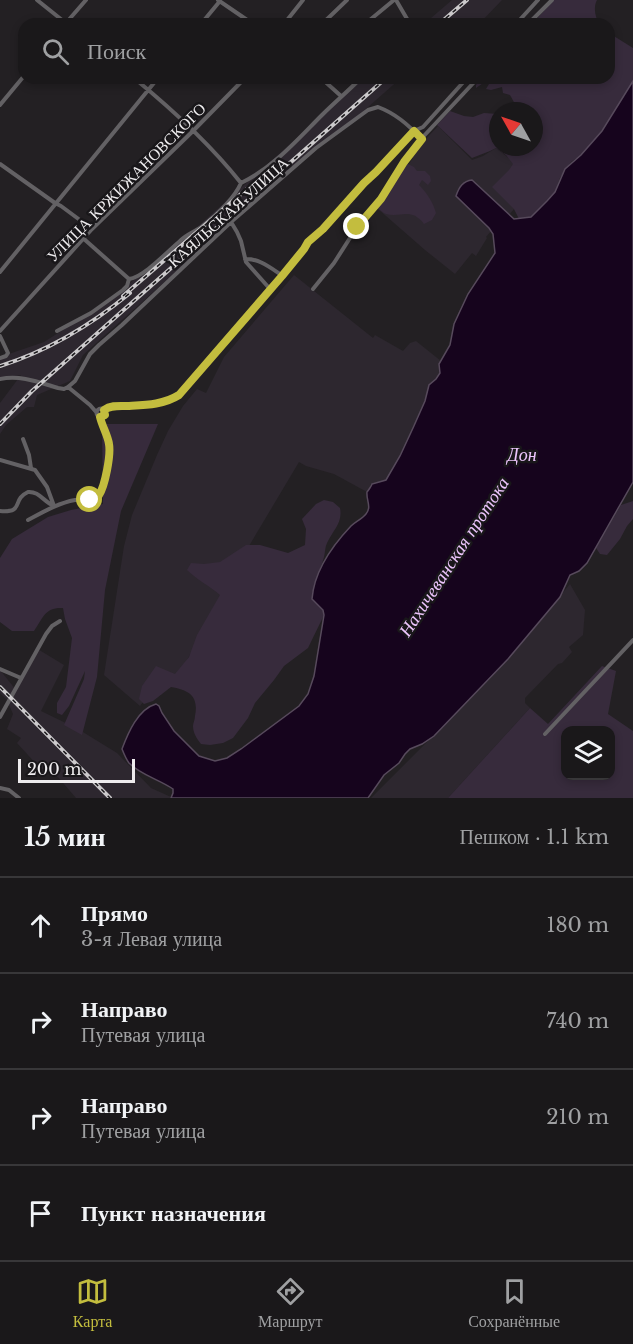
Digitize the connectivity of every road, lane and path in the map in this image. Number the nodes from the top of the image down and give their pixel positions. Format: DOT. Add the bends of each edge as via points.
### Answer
graph roads {
  1 [pos="37,0"];
  2 [pos="86,0"];
  3 [pos="219,0"];
  4 [pos="303,0"];
  5 [pos="347,0"];
  6 [pos="395,0"];
  7 [pos="538,0"];
  8 [pos="552,0"];
  9 [pos="59,18"];
  10 [pos="71,18"];
  11 [pos="206,18"];
  12 [pos="244,18"];
  13 [pos="289,18"];
  14 [pos="328,18"];
  15 [pos="372,18"];
  16 [pos="406,18"];
  17 [pos="522,18"];
  18 [pos="534,18"];
  19 [pos="18,83"];
  20 [pos="141,84"];
  21 [pos="153,84"];
  22 [pos="239,84"];
  23 [pos="328,84"];
  24 [pos="356,84"];
  25 [pos="462,84"];
  26 [pos="472,84"];
  27 [pos="148,90"];
  28 [pos="342,96"];
  29 [pos="0,105"];
  30 [pos="193,130"];
  31 [pos="414,131"];
  32 [pos="422,139"];
  33 [pos="0,164"];
  34 [pos="241,183"];
  35 [pos="55,203"];
  36 [pos="231,222"];
  37 [pos="92,229"];
  38 [pos="84,239"];
  39 [pos="245,258"];
  40 [pos="0,272"];
  41 [pos="282,276"];
  42 [pos="129,279"];
  43 [pos="270,289"];
  44 [pos="313,290"];
  45 [pos="0,331"];
  46 [pos="57,331"];
  47 [pos="0,336"];
  48 [pos="0,358"];
  49 [pos="0,380"];
  50 [pos="68,387"];
  51 [pos="100,412"];
  52 [pos="23,439"];
  53 [pos="0,460"];
  54 [pos="31,468"];
  55 [pos="54,506"];
  56 [pos="0,511"];
  57 [pos="28,520"];
  58 [pos="60,621"];
  59 [pos="633,640"];
  60 [pos="0,669"];
  61 [pos="21,678"];
  62 [pos="0,699"];
  63 [pos="8,701"];
  64 [pos="0,717"];
  65 [pos="544,734"];
  66 [pos="1,788"];
  67 [pos="19,798"];
  1 -- 9 [label="street"];
  2 -- 10 [label="street"];
  3 -- 11 [label="street"];
  3 -- 12 [label="street"];
  4 -- 13 [label="street"];
  5 -- 14 [label="street"];
  6 -- 15 [label="street"];
  6 -- 16 [label="street"];
  7 -- 17 [label="street"];
  8 -- 18 [label="street"];
  19 -- 29 [label="street"];
  20 -- 27 [label="street"];
  21 -- 27 [label="street"];
  22 -- 30 [label="street, УЛИЦА КРЖИЖАНОВСКОГО"];
  23 -- 28 [label="street"];
  24 -- 28 [label="street"];
  25 -- 31 [label="street" via="423,127"];
  26 -- 32 [label="street"];
  27 -- 30 [label="street"];
  27 -- 35 [label="street"];
  28 -- 34 [label="street" via="285,152"];
  30 -- 34 [label="street"];
  30 -- 37 [label="street, УЛИЦА КРЖИЖАНОВСКОГО"];
  31 -- 32 [label="street, КАЯЛЬСКАЯ УЛИЦА"];
  31 -- 36 [label="street, КАЯЛЬСКАЯ УЛИЦА" via="378,106 368,110 316,148"];
  31 -- 41 [label="street" via="308,242"];
  32 -- 44 [label="street"];
  33 -- 35 [label="street"];
  34 -- 42 [label="street" via="236,194 200,228 180,240 137,278"];
  35 -- 37 [label="street"];
  35 -- 40 [label="street"];
  36 -- 39 [label="street"];
  36 -- 50 [label="street, КАЯЛЬСКАЯ УЛИЦА" via="90,354"];
  37 -- 38 [label="street, УЛИЦА КРЖИЖАНОВСКОГО"];
  38 -- 42 [label="street"];
  38 -- 45 [label="street, УЛИЦА КРЖИЖАНОВСКОГО"];
  39 -- 41 [label="street"];
  39 -- 43 [label="street"];
  41 -- 43 [label="street"];
  42 -- 46 [label="street" via="123,290"];
  43 -- 51 [label="street" via="179,395 163,402 111,406"];
  47 -- 48 [label="street" via="8,353"];
  49 -- 50 [label="street" via="29,379"];
  50 -- 51 [label="street"];
  51 -- 55 [label="street" via="109,444 108,468 99,494 90,500"];
  52 -- 54 [label="street"];
  53 -- 54 [label="street"];
  54 -- 55 [label="street" via="40,475"];
  55 -- 56 [label="street" via="28,492 20,496 15,510"];
  55 -- 57 [label="street"];
  58 -- 61 [label="street" via="46,634"];
  59 -- 65 [label="street"];
  60 -- 61 [label="street"];
  61 -- 63 [label="street"];
  62 -- 63 [label="street"];
  63 -- 64 [label="street"];
  66 -- 67 [label="street"];
}
